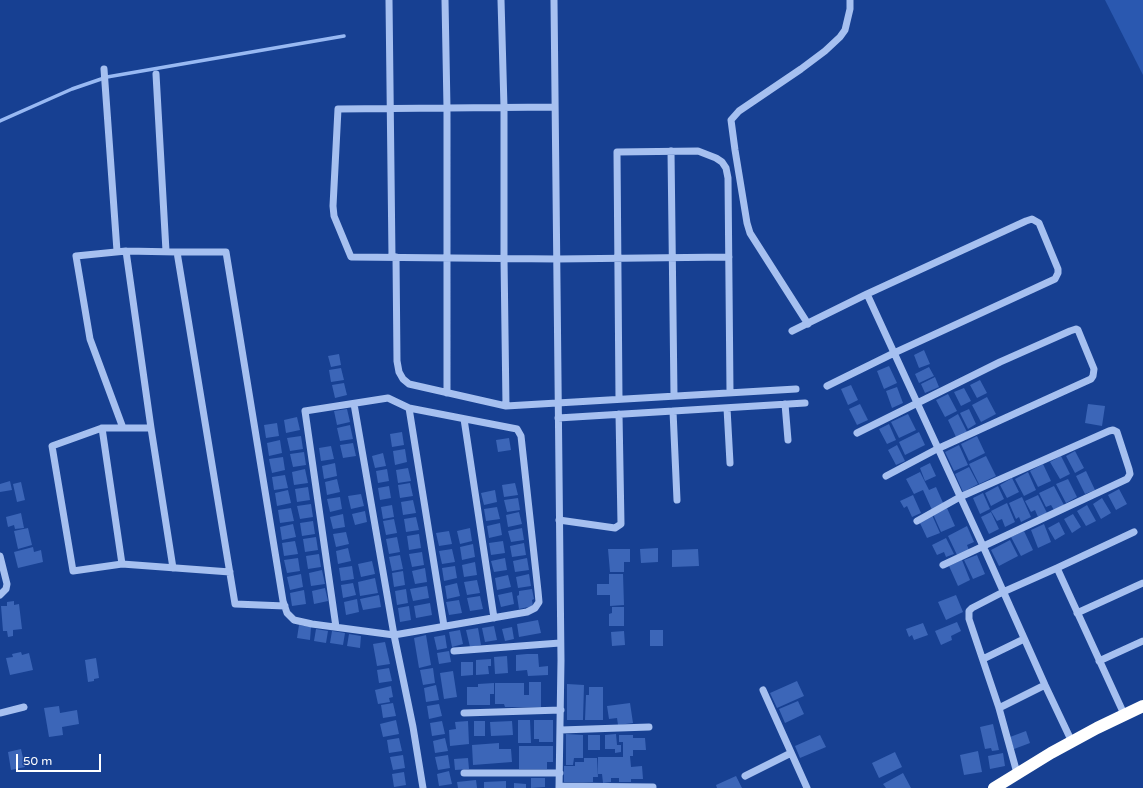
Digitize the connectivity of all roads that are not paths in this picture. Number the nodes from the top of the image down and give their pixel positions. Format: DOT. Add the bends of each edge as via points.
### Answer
graph roads {
  1 [pos="389,0"];
  2 [pos="445,0"];
  3 [pos="502,0"];
  4 [pos="554,0"];
  5 [pos="850,0"];
  6 [pos="104,70"];
  7 [pos="156,74"];
  8 [pos="504,107"];
  9 [pos="555,107"];
  10 [pos="390,108"];
  11 [pos="447,108"];
  12 [pos="671,151"];
  13 [pos="126,251"];
  14 [pos="166,251"];
  15 [pos="117,252"];
  16 [pos="177,252"];
  17 [pos="394,257"];
  18 [pos="672,257"];
  19 [pos="729,257"];
  20 [pos="447,258"];
  21 [pos="504,258"];
  22 [pos="618,258"];
  23 [pos="557,259"];
  24 [pos="867,294"];
  25 [pos="808,324"];
  26 [pos="792,332"];
  27 [pos="894,353"];
  28 [pos="827,386"];
  29 [pos="796,388"];
  30 [pos="730,392"];
  31 [pos="447,393"];
  32 [pos="674,395"];
  33 [pos="619,399"];
  34 [pos="558,402"];
  35 [pos="805,403"];
  36 [pos="354,404"];
  37 [pos="785,404"];
  38 [pos="917,404"];
  39 [pos="506,406"];
  40 [pos="409,408"];
  41 [pos="727,408"];
  42 [pos="673,411"];
  43 [pos="619,414"];
  44 [pos="558,418"];
  45 [pos="464,419"];
  46 [pos="102,428"];
  47 [pos="122,428"];
  48 [pos="152,428"];
  49 [pos="858,433"];
  50 [pos="788,440"];
  51 [pos="938,449"];
  52 [pos="730,463"];
  53 [pos="886,476"];
  54 [pos="960,497"];
  55 [pos="677,500"];
  56 [pos="559,520"];
  57 [pos="917,521"];
  58 [pos="1134,532"];
  59 [pos="983,546"];
  60 [pos="0,556"];
  61 [pos="122,564"];
  62 [pos="943,565"];
  63 [pos="173,568"];
  64 [pos="1057,568"];
  65 [pos="230,572"];
  66 [pos="1143,583"];
  67 [pos="1003,592"];
  68 [pos="0,595"];
  69 [pos="285,606"];
  70 [pos="1077,613"];
  71 [pos="494,618"];
  72 [pos="444,626"];
  73 [pos="336,627"];
  74 [pos="394,635"];
  75 [pos="1024,638"];
  76 [pos="1143,641"];
  77 [pos="560,643"];
  78 [pos="454,651"];
  79 [pos="983,659"];
  80 [pos="1099,661"];
  81 [pos="1045,685"];
  82 [pos="763,690"];
  83 [pos="1143,706"];
  84 [pos="24,707"];
  85 [pos="999,708"];
  86 [pos="561,710"];
  87 [pos="0,713"];
  88 [pos="464,713"];
  89 [pos="1124,714"];
  90 [pos="648,727"];
  91 [pos="561,730"];
  92 [pos="1072,742"];
  93 [pos="791,753"];
  94 [pos="464,773"];
  95 [pos="560,773"];
  96 [pos="1017,773"];
  97 [pos="745,776"];
  98 [pos="559,787"];
  99 [pos="653,787"];
  100 [pos="423,788"];
  101 [pos="807,788"];
  102 [pos="994,788"];
  1 -- 10 [label="street"];
  2 -- 11 [label="street"];
  3 -- 8 [label="street"];
  4 -- 9 [label="street"];
  5 -- 25 [label="street" via="845,30 840,37 731,120 750,233"];
  6 -- 15 [label="street"];
  7 -- 14 [label="street"];
  8 -- 9 [label="street"];
  8 -- 11 [label="street"];
  8 -- 21 [label="street"];
  9 -- 23 [label="street"];
  10 -- 11 [label="street"];
  10 -- 17 [label="street"];
  10 -- 17 [label="street" via="338,109 333,206 334,216 351,257"];
  11 -- 20 [label="street"];
  12 -- 18 [label="street"];
  12 -- 19 [label="street" via="698,151 708,154 722,162 726,168"];
  12 -- 22 [label="street" via="617,152"];
  13 -- 14 [label="street"];
  13 -- 15 [label="street"];
  13 -- 48 [label="street"];
  14 -- 16 [label="street"];
  15 -- 47 [label="street" via="76,256 90,339"];
  16 -- 65 [label="street"];
  16 -- 69 [label="street" via="226,252"];
  17 -- 20 [label="street"];
  17 -- 31 [label="street" via="399,372 409,384"];
  18 -- 19 [label="street"];
  18 -- 22 [label="street"];
  18 -- 32 [label="street"];
  19 -- 30 [label="street"];
  20 -- 21 [label="street"];
  20 -- 31 [label="street"];
  21 -- 23 [label="street"];
  21 -- 39 [label="street"];
  22 -- 23 [label="street"];
  22 -- 33 [label="street"];
  23 -- 34 [label="street"];
  24 -- 25 [label="street"];
  24 -- 27 [label="street"];
  24 -- 27 [label="street" via="1026,221 1034,220 1040,226 1058,269 1055,279"];
  25 -- 26 [label="street"];
  27 -- 28 [label="street"];
  27 -- 38 [label="street"];
  29 -- 30 [label="street"];
  30 -- 32 [label="street"];
  31 -- 39 [label="street"];
  32 -- 33 [label="street"];
  33 -- 34 [label="street"];
  34 -- 39 [label="street"];
  34 -- 44 [label="street"];
  35 -- 37 [label="street"];
  36 -- 40 [label="street" via="388,398"];
  36 -- 73 [label="street" via="305,411"];
  36 -- 74 [label="street"];
  37 -- 41 [label="street"];
  37 -- 50 [label="street"];
  38 -- 49 [label="street"];
  38 -- 51 [label="street"];
  38 -- 51 [label="street" via="1000,362 1070,331 1076,329 1080,334 1094,369 1093,376"];
  40 -- 45 [label="street"];
  40 -- 72 [label="street"];
  41 -- 42 [label="street"];
  41 -- 52 [label="street"];
  42 -- 43 [label="street"];
  42 -- 55 [label="street"];
  43 -- 44 [label="street"];
  43 -- 56 [label="street" via="621,524 615,528"];
  44 -- 56 [label="street"];
  45 -- 71 [label="street"];
  45 -- 71 [label="street" via="517,429 521,436 538,602 535,608 527,612"];
  46 -- 47 [label="street"];
  46 -- 61 [label="street"];
  46 -- 61 [label="street" via="52,446 73,571"];
  47 -- 48 [label="street"];
  48 -- 63 [label="street"];
  51 -- 53 [label="street"];
  51 -- 54 [label="street"];
  54 -- 57 [label="street"];
  54 -- 59 [label="street"];
  54 -- 59 [label="street" via="1109,431 1117,432 1129,469 1127,479"];
  56 -- 77 [label="street"];
  58 -- 64 [label="street"];
  59 -- 62 [label="street"];
  59 -- 67 [label="street"];
  60 -- 68 [label="street" via="8,584"];
  61 -- 63 [label="street"];
  63 -- 65 [label="street"];
  64 -- 67 [label="street"];
  64 -- 70 [label="street"];
  65 -- 69 [label="street" via="235,604"];
  66 -- 70 [label="street"];
  67 -- 75 [label="street"];
  67 -- 79 [label="street" via="969,611 969,619"];
  69 -- 73 [label="street" via="287,613 294,620"];
  70 -- 80 [label="street"];
  71 -- 72 [label="street"];
  72 -- 74 [label="street"];
  73 -- 74 [label="street"];
  74 -- 100 [label="street"];
  75 -- 79 [label="street"];
  75 -- 81 [label="street"];
  76 -- 80 [label="street"];
  77 -- 78 [label="street"];
  77 -- 86 [label="street"];
  79 -- 85 [label="street"];
  80 -- 89 [label="street"];
  81 -- 85 [label="street"];
  81 -- 92 [label="street"];
  82 -- 93 [label="street"];
  83 -- 89 [label="highway"];
  84 -- 87 [label="street"];
  85 -- 96 [label="street"];
  86 -- 88 [label="street"];
  86 -- 91 [label="street"];
  89 -- 92 [label="highway"];
  90 -- 91 [label="street"];
  91 -- 95 [label="street"];
  92 -- 96 [label="highway"];
  93 -- 97 [label="street"];
  93 -- 101 [label="street"];
  94 -- 95 [label="street"];
  95 -- 98 [label="street"];
  96 -- 102 [label="highway"];
  98 -- 99 [label="street"];
}
